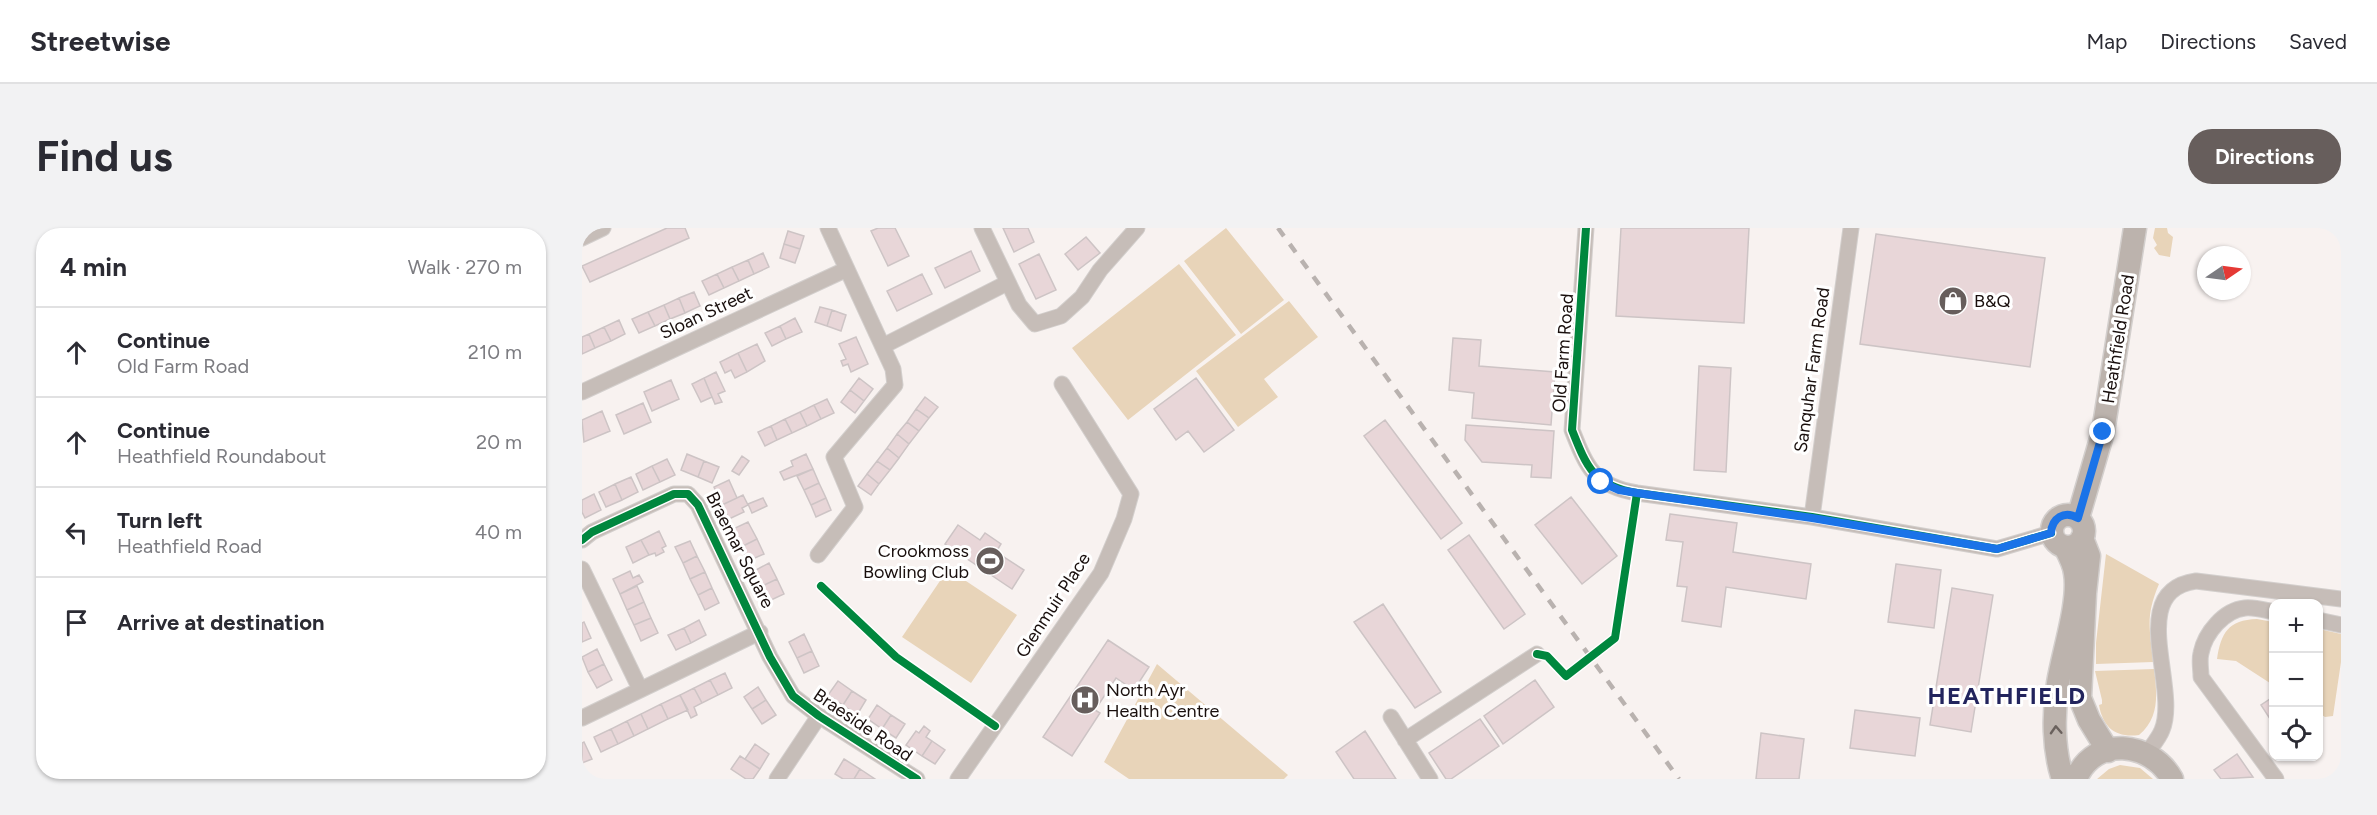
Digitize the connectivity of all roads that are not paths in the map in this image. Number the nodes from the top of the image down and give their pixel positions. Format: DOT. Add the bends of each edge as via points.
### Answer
graph roads {
  1 [pos="603,228"];
  2 [pos="828,228"];
  3 [pos="982,228"];
  4 [pos="1137,228"];
  5 [pos="1586,228"];
  6 [pos="1851,228"];
  7 [pos="2135,228"];
  8 [pos="582,238"];
  9 [pos="847,269"];
  10 [pos="1007,283"];
  11 [pos="883,346"];
  12 [pos="1062,384"];
  13 [pos="582,392"];
  14 [pos="1812,518"];
  15 [pos="2069,534"];
  16 [pos="582,540"];
  17 [pos="818,555"];
  18 [pos="582,568"];
  19 [pos="2341,599"];
  20 [pos="2269,611"];
  21 [pos="2323,621"];
  22 [pos="2341,625"];
  23 [pos="760,632"];
  24 [pos="1537,654"];
  25 [pos="640,689"];
  26 [pos="819,716"];
  27 [pos="1391,717"];
  28 [pos="582,718"];
  29 [pos="1406,740"];
  30 [pos="2108,751"];
  31 [pos="2147,753"];
  32 [pos="777,779"];
  33 [pos="917,779"];
  34 [pos="958,779"];
  35 [pos="1430,779"];
  36 [pos="2063,779"];
  37 [pos="2076,779"];
  38 [pos="2172,779"];
  39 [pos="2277,779"];
  1 -- 8 [label="street"];
  2 -- 9 [label="street"];
  3 -- 10 [label="street"];
  4 -- 10 [label="street" via="1082,297 1061,316 1035,324"];
  5 -- 14 [label="street, Old Farm Road" via="1572,430 1583,458 1601,482 1619,490"];
  6 -- 14 [label="street, Sanquhar Farm Road"];
  7 -- 15 [label="main road, Heathfield Road" via="2103,432"];
  9 -- 11 [label="street"];
  9 -- 13 [label="street, Sloan Street"];
  10 -- 11 [label="street"];
  11 -- 17 [label="street" via="895,385 834,457 855,507"];
  12 -- 34 [label="street, Glenmuir Place" via="1131,494 1101,573"];
  14 -- 15 [label="street, Old Farm Road" via="1997,549"];
  15 -- 30 [label="main road, Heathfield Road" via="2089,556 2080,698"];
  36 -- 15 [label="main road, one-way" via="2055,700 2076,580"];
  16 -- 23 [label="street, Braemar Square" via="674,494 688,494 698,505"];
  18 -- 25 [label="street"];
  19 -- 31 [label="street" via="2196,581 2172,590 2160,609 2158,630 2166,711 2163,729"];
  20 -- 39 [label="street" via="2246,608 2222,618 2201,652 2200,663 2201,677"];
  21 -- 22 [label="street"];
  23 -- 25 [label="street"];
  23 -- 26 [label="street, Braeside Road" via="793,696"];
  24 -- 29 [label="street"];
  25 -- 28 [label="street"];
  26 -- 32 [label="street, Braeside Road"];
  26 -- 33 [label="street, Braeside Road"];
  27 -- 29 [label="street"];
  29 -- 35 [label="street"];
  30 -- 31 [label="main road" via="2133,748"];
  30 -- 37 [label="main road" via="2086,763"];
  31 -- 38 [label="main road"];
}
